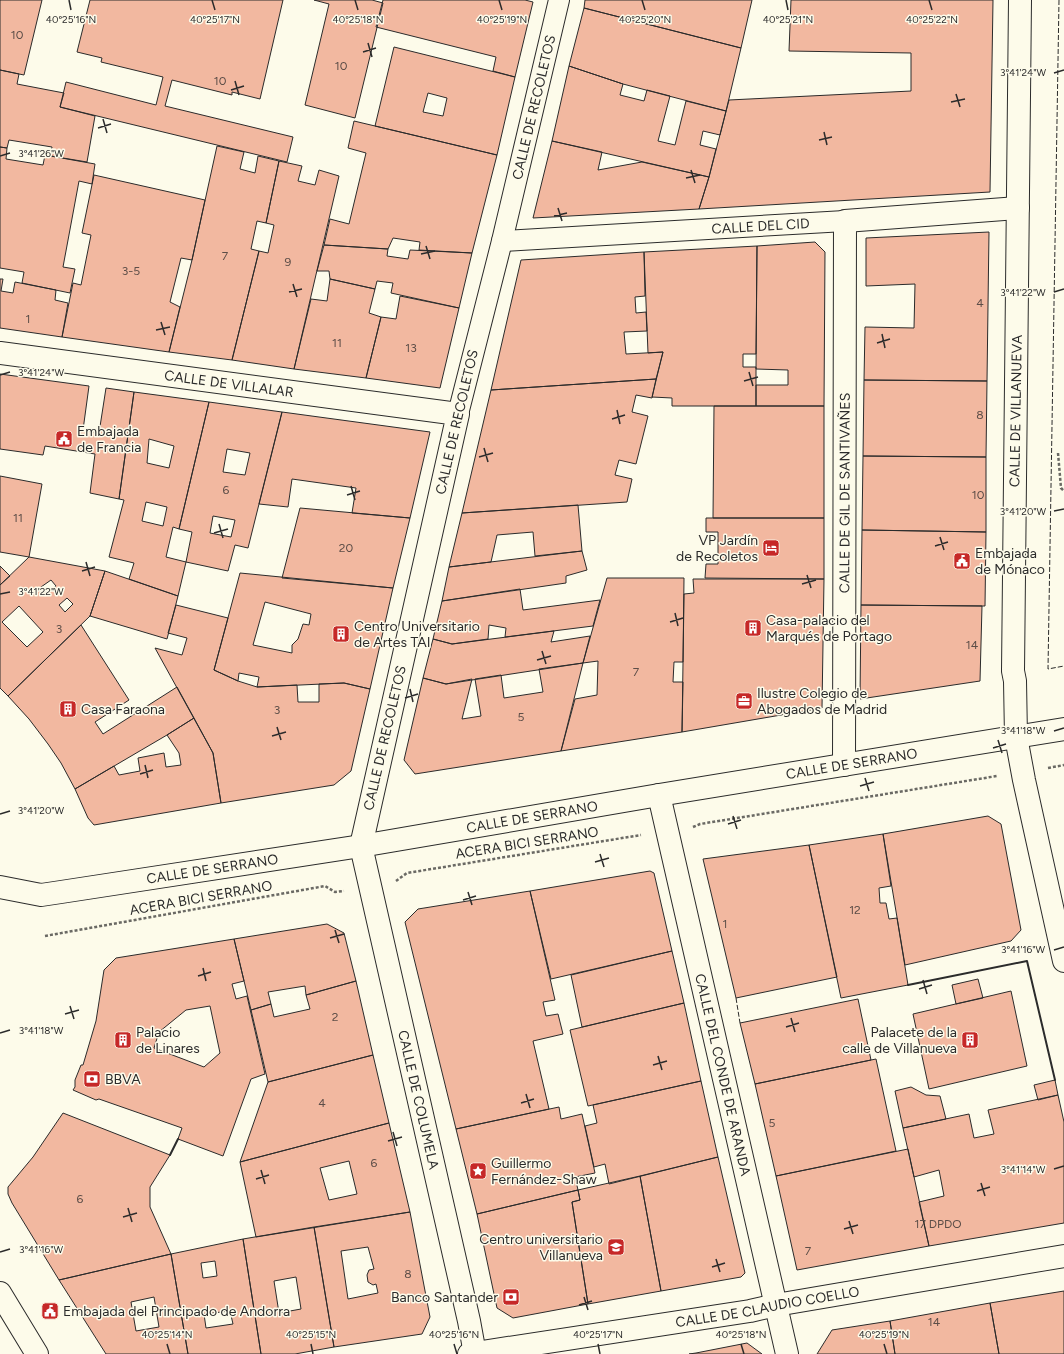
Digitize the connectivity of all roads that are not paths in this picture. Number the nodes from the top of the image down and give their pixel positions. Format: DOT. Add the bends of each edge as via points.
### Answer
graph roads {
  1 [pos="559,0"];
  2 [pos="1020,0"];
  3 [pos="1018,208"];
  4 [pos="845,221"];
  5 [pos="502,241"];
  6 [pos="0,353"];
  7 [pos="458,414"];
  8 [pos="1064,729"];
  9 [pos="1016,737"];
  10 [pos="844,765"];
  11 [pos="659,795"];
  12 [pos="361,846"];
  13 [pos="0,887"];
  14 [pos="1064,961"];
  15 [pos="1064,1256"];
  16 [pos="0,1294"];
  17 [pos="776,1305"];
  18 [pos="37,1354"];
  19 [pos="473,1354"];
  20 [pos="787,1354"];
  1 -- 5 [label="street, CALLE DE RECOLETOS"];
  2 -- 3 [label="street, CALLE DE VILLANUEVA"];
  3 -- 4 [label="street, CALLE DEL CID"];
  3 -- 9 [label="street, CALLE DE VILLANUEVA" via="1013,663"];
  4 -- 5 [label="street, CALLE DEL CID"];
  4 -- 10 [label="street, CALLE DE GIL DE SANTIVAÑES"];
  5 -- 7 [label="street, CALLE DE RECOLETOS"];
  6 -- 7 [label="street, CALLE DE VILLALAR"];
  7 -- 12 [label="street, CALLE DE RECOLETOS"];
  8 -- 9 [label="street, CALLE DE SERRANO"];
  9 -- 10 [label="street, CALLE DE SERRANO"];
  9 -- 14 [label="street, CALLE DE VILLANUEVA"];
  10 -- 11 [label="street, CALLE DE SERRANO"];
  11 -- 12 [label="street, CALLE DE SERRANO"];
  11 -- 17 [label="street, CALLE DEL CONDE DE ARANDA"];
  12 -- 13 [label="street, CALLE DE SERRANO" via="41,895"];
  12 -- 19 [label="street, CALLE DE COLUMELA" via="469,1321"];
  15 -- 17 [label="street, CALLE DE CLAUDIO COELLO"];
  16 -- 18 [label="street"];
  17 -- 19 [label="street, CALLE DE CLAUDIO COELLO"];
  17 -- 20 [label="street, CALLE DEL CONDE DE ARANDA"];
}
